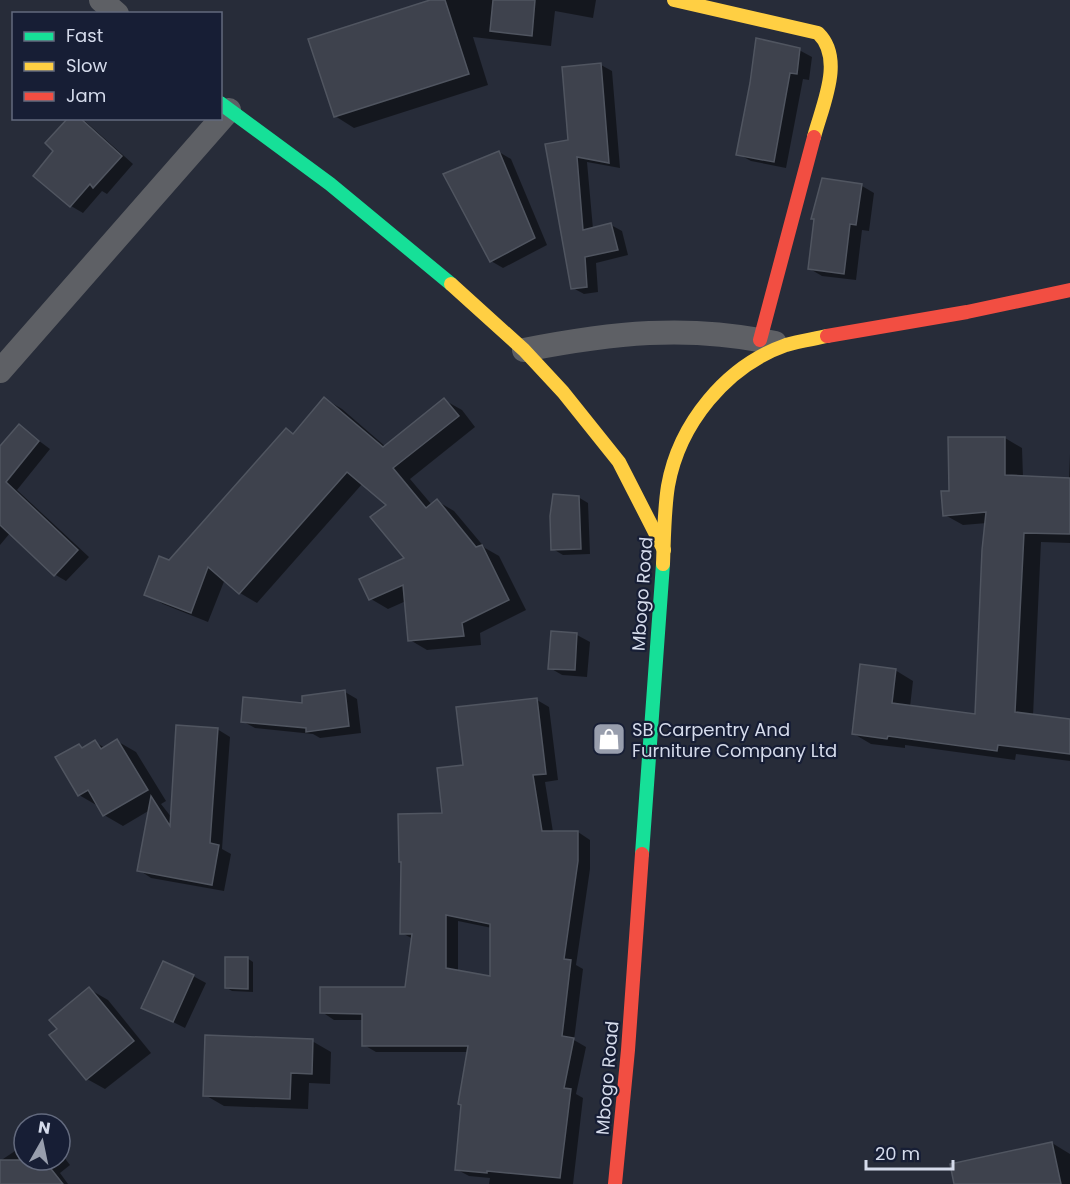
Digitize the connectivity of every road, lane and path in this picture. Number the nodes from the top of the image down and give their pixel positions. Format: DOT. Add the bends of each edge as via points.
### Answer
graph roads {
  1 [pos="101,0"];
  2 [pos="674,0"];
  3 [pos="115,12"];
  4 [pos="225,106"];
  5 [pos="213,120"];
  6 [pos="1070,290"];
  7 [pos="760,340"];
  8 [pos="786,345"];
  9 [pos="524,350"];
  10 [pos="0,370"];
  11 [pos="664,550"];
  12 [pos="615,1184"];
  1 -- 3 [label="street"];
  2 -- 7 [label="main road" via="803,28 828,41 831,72"];
  4 -- 9 [label="main road" via="339,192"];
  5 -- 10 [label="street"];
  6 -- 8 [label="main road, Mbogo Road"];
  7 -- 8 [label="street"];
  7 -- 9 [label="street" via="697,332 654,332"];
  8 -- 11 [label="main road, Mbogo Road" via="749,364 699,411 678,448 668,488"];
  9 -- 11 [label="main road" via="619,462"];
  11 -- 12 [label="main road, Mbogo Road"];
}
